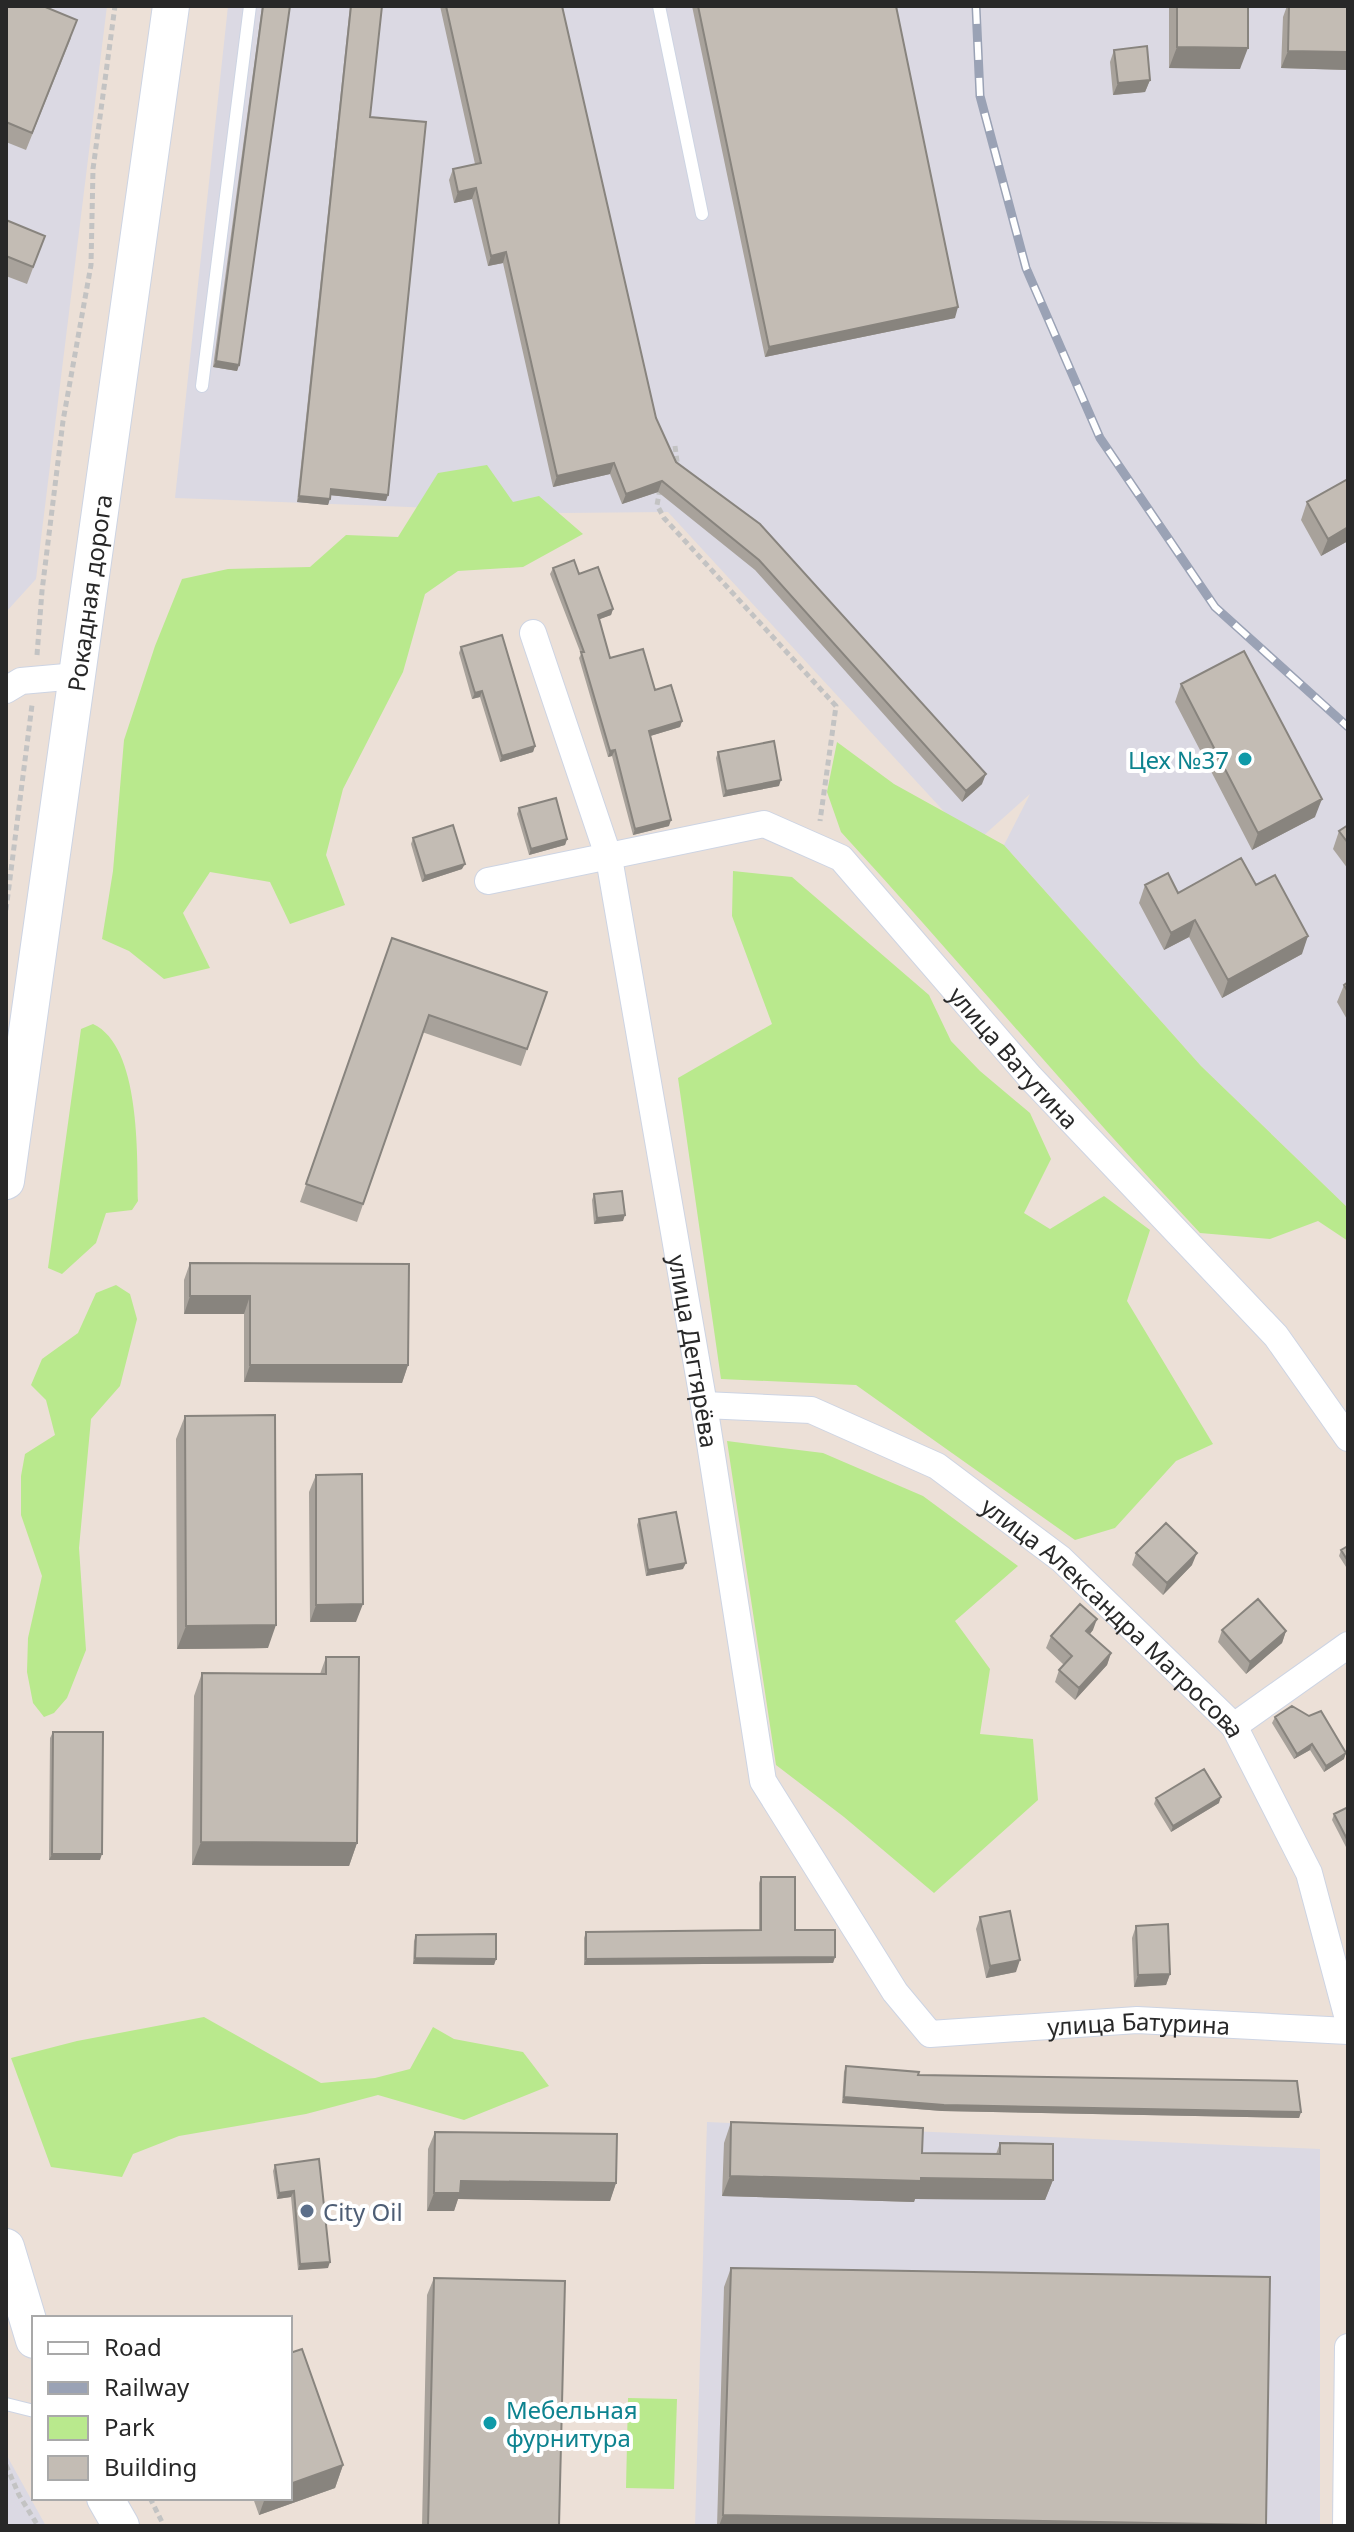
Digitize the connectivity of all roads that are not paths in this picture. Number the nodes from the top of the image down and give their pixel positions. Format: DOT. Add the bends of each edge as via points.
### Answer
graph roads {
  1 [pos="171,6"];
  2 [pos="250,6"];
  3 [pos="659,6"];
  4 [pos="702,214"];
  5 [pos="202,386"];
  6 [pos="533,633"];
  7 [pos="77,676"];
  8 [pos="6,690"];
  9 [pos="609,858"];
  10 [pos="488,881"];
  11 [pos="6,1181"];
  12 [pos="704,1405"];
  13 [pos="1348,1438"];
  14 [pos="1348,1645"];
  15 [pos="1234,1726"];
  16 [pos="1348,2019"];
  17 [pos="1348,2031"];
  18 [pos="930,2034"];
  19 [pos="6,2247"];
  20 [pos="32,2333"];
  21 [pos="1348,2347"];
  22 [pos="6,2404"];
  23 [pos="32,2410"];
  24 [pos="106,2500"];
  25 [pos="121,2526"];
  26 [pos="1346,2526"];
  1 -- 7 [label="main road, Рокадная дорога"];
  2 -- 5 [label="lane"];
  3 -- 4 [label="lane"];
  6 -- 9 [label="street, улица Дегтярёва"];
  7 -- 8 [label="street" via="21,681"];
  7 -- 11 [label="main road, Рокадная дорога"];
  9 -- 10 [label="street, улица Ватутина"];
  9 -- 12 [label="street, улица Дегтярёва"];
  9 -- 13 [label="street, улица Ватутина" via="764,824 841,858 1030,1077 1276,1336"];
  12 -- 15 [label="street, улица Александра Матросова" via="811,1410 937,1466 1061,1559"];
  12 -- 18 [label="street, улица Дегтярёва" via="763,1781 895,1992"];
  14 -- 15 [label="street"];
  15 -- 16 [label="street, улица Александра Матросова" via="1309,1873"];
  17 -- 18 [label="street, улица Батурина" via="1137,2020"];
  19 -- 20 [label="main road"];
  21 -- 26 [label="street"];
  22 -- 23 [label="lane"];
  24 -- 25 [label="main road"];
}
